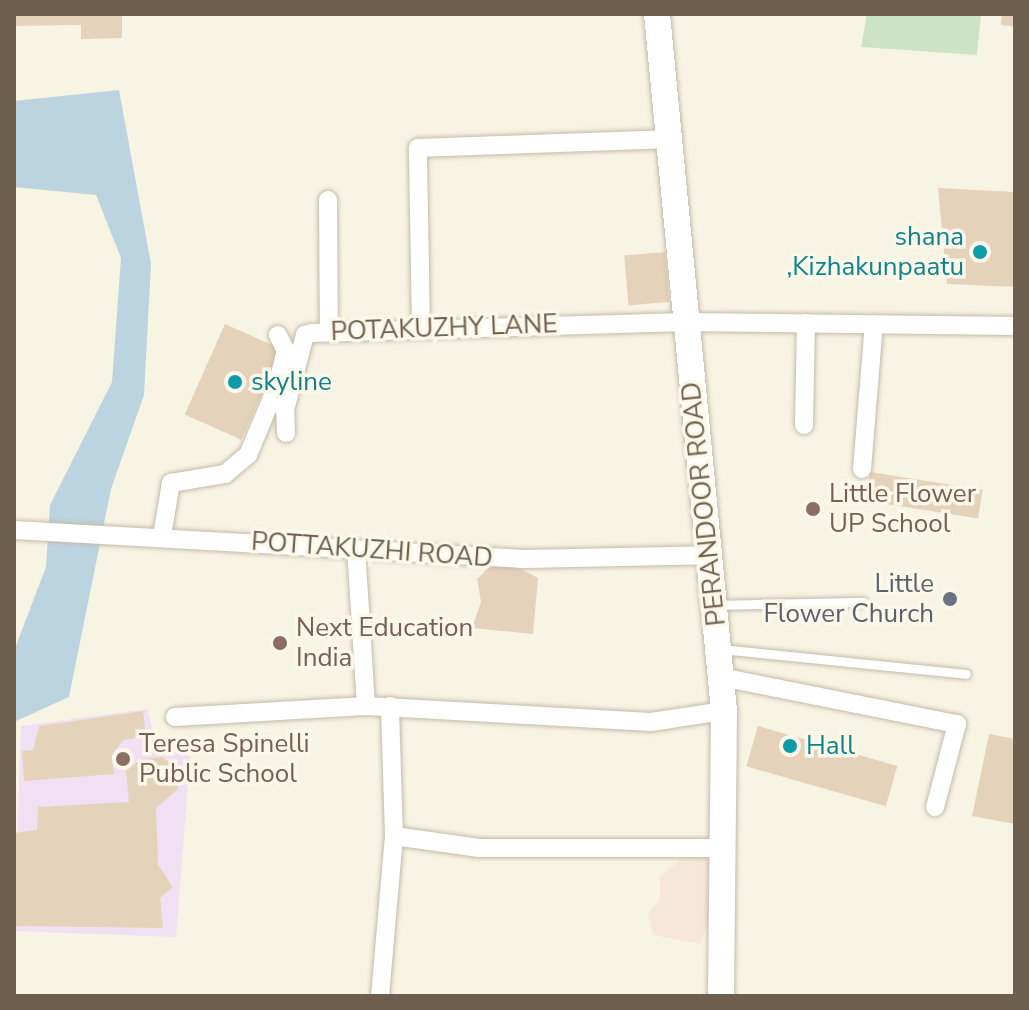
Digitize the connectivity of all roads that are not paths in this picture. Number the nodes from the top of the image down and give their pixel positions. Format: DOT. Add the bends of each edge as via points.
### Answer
graph roads {
  1 [pos="657,14"];
  2 [pos="671,139"];
  3 [pos="328,200"];
  4 [pos="685,322"];
  5 [pos="806,323"];
  6 [pos="874,324"];
  7 [pos="1015,326"];
  8 [pos="421,328"];
  9 [pos="329,331"];
  10 [pos="278,335"];
  11 [pos="804,425"];
  12 [pos="286,433"];
  13 [pos="862,469"];
  14 [pos="14,530"];
  15 [pos="162,536"];
  16 [pos="356,549"];
  17 [pos="708,555"];
  18 [pos="863,602"];
  19 [pos="715,605"];
  20 [pos="717,649"];
  21 [pos="966,674"];
  22 [pos="721,677"];
  23 [pos="366,706"];
  24 [pos="390,706"];
  25 [pos="724,711"];
  26 [pos="175,717"];
  27 [pos="935,807"];
  28 [pos="394,836"];
  29 [pos="723,848"];
  30 [pos="380,996"];
  31 [pos="721,996"];
  1 -- 2 [label="main road, PERANDOOR ROAD"];
  2 -- 4 [label="main road, PERANDOOR ROAD"];
  2 -- 8 [label="street" via="418,148"];
  3 -- 9 [label="street"];
  4 -- 5 [label="street, POTAKUZHY LANE"];
  4 -- 8 [label="street, POTAKUZHY LANE"];
  4 -- 17 [label="main road, PERANDOOR ROAD"];
  5 -- 6 [label="street, POTAKUZHY LANE"];
  5 -- 11 [label="street"];
  6 -- 7 [label="street, POTAKUZHY LANE"];
  6 -- 13 [label="street"];
  8 -- 9 [label="street, POTAKUZHY LANE"];
  9 -- 12 [label="street, POTAKUZHY LANE" via="305,335"];
  10 -- 15 [label="street" via="286,351 253,446 236,470 171,483"];
  14 -- 15 [label="street, POTTAKUZHI ROAD"];
  15 -- 16 [label="street, POTTAKUZHI ROAD"];
  16 -- 17 [label="street, POTTAKUZHI ROAD" via="524,559"];
  16 -- 23 [label="street"];
  17 -- 19 [label="main road, PERANDOOR ROAD"];
  18 -- 19 [label="lane"];
  19 -- 20 [label="main road, PERANDOOR ROAD"];
  20 -- 21 [label="lane"];
  20 -- 22 [label="main road, PERANDOOR ROAD"];
  22 -- 25 [label="main road, PERANDOOR ROAD"];
  22 -- 27 [label="street" via="957,724"];
  23 -- 24 [label="street"];
  23 -- 26 [label="street"];
  24 -- 25 [label="street" via="651,722"];
  24 -- 28 [label="street"];
  25 -- 29 [label="main road, PERANDOOR ROAD"];
  28 -- 29 [label="street" via="479,848"];
  28 -- 30 [label="street"];
  29 -- 31 [label="main road, PERANDOOR ROAD"];
}
